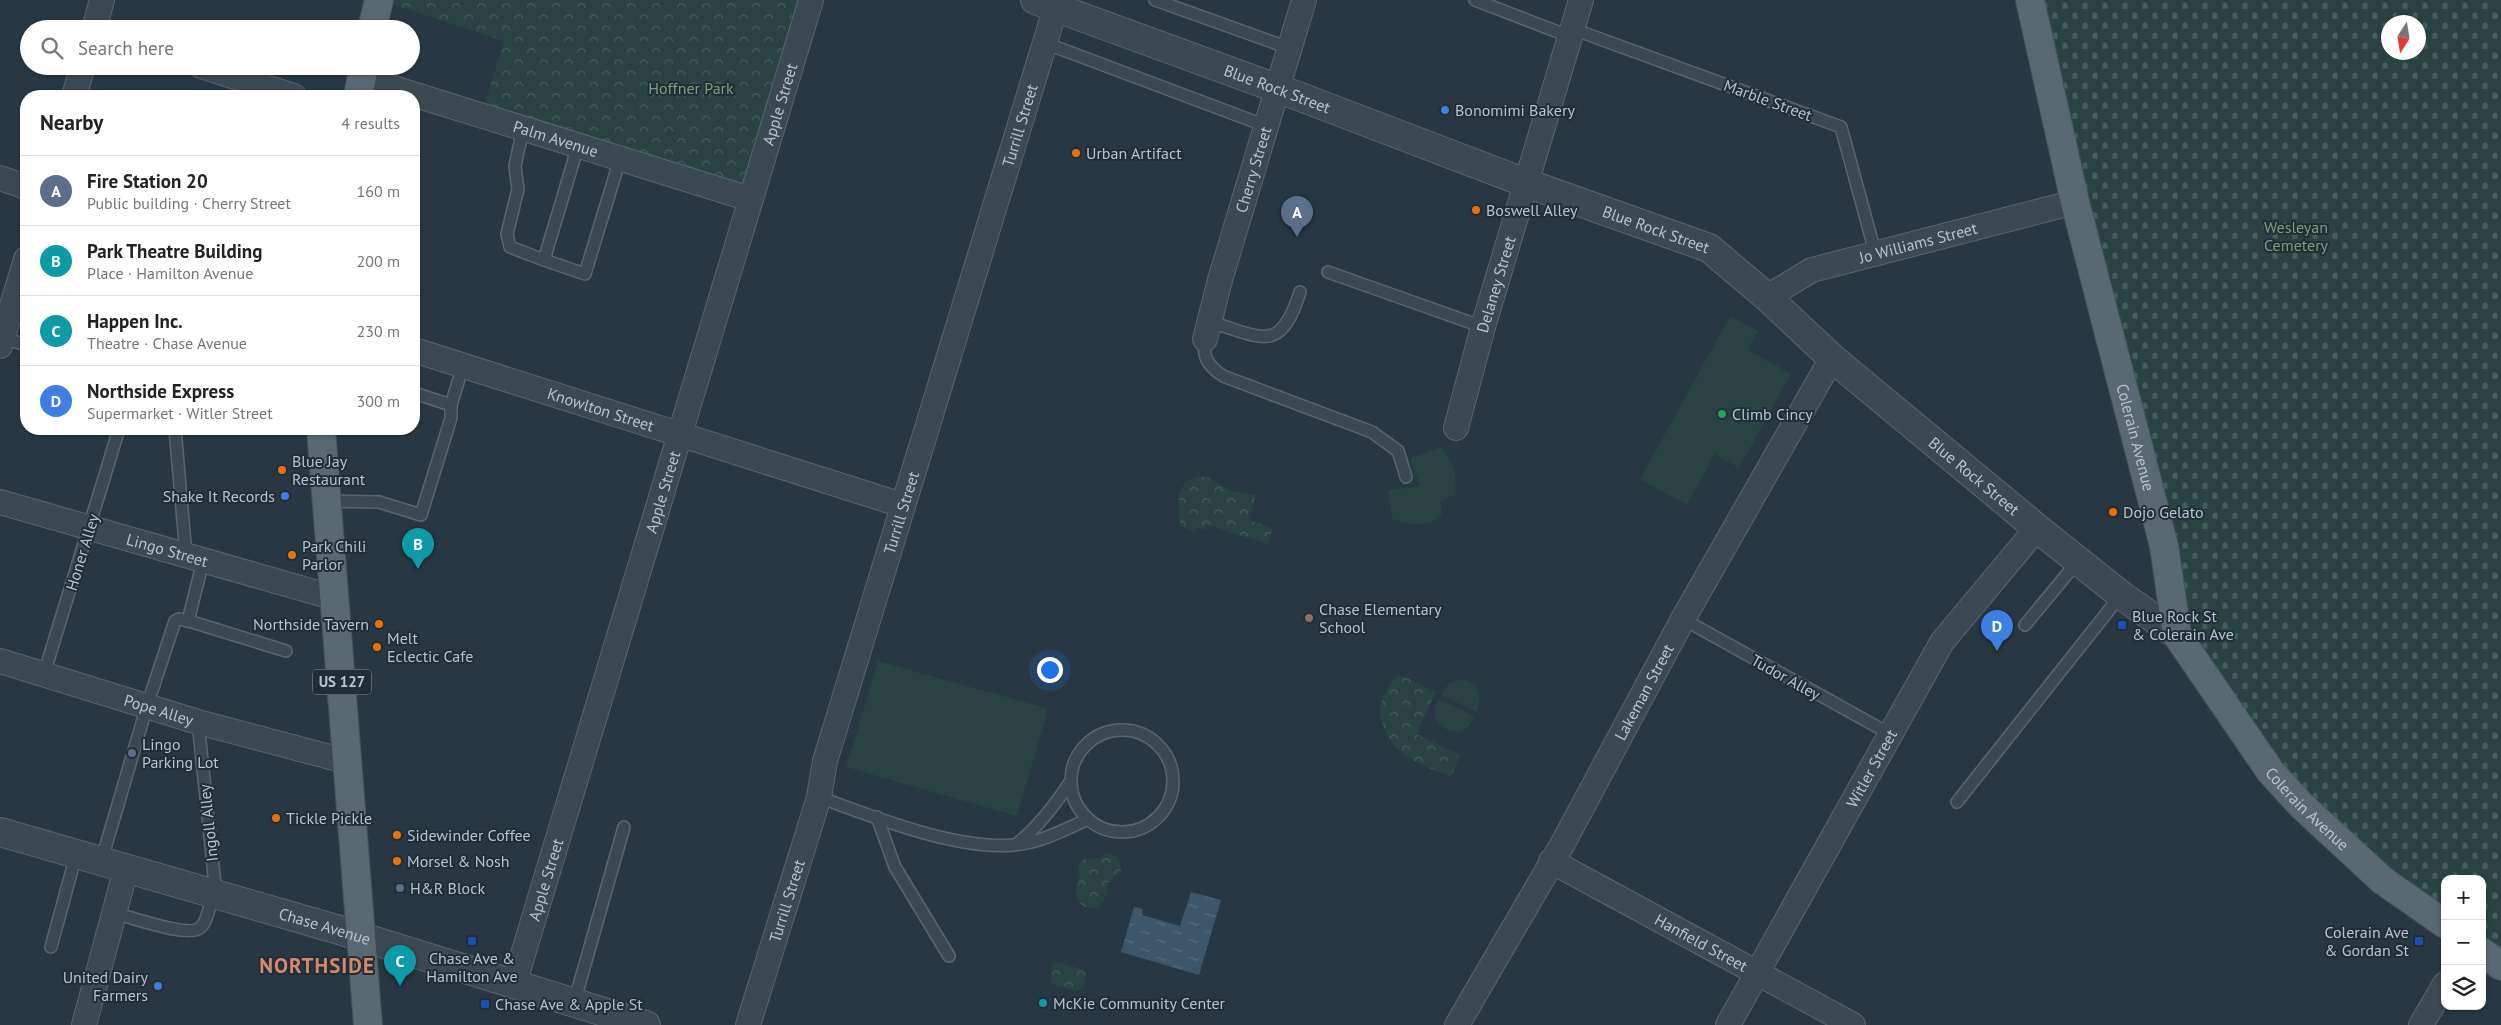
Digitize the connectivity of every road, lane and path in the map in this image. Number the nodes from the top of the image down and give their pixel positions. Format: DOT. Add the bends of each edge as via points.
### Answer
graph roads {
  1 [pos="102,0"];
  2 [pos="379,0"];
  3 [pos="811,0"];
  4 [pos="1155,0"];
  5 [pos="1304,0"];
  6 [pos="1475,0"];
  7 [pos="1581,0"];
  8 [pos="2030,0"];
  9 [pos="1049,3"];
  10 [pos="96,20"];
  11 [pos="374,20"];
  12 [pos="1572,33"];
  13 [pos="1045,43"];
  14 [pos="1289,48"];
  15 [pos="80,75"];
  16 [pos="229,75"];
  17 [pos="361,80"];
  18 [pos="1277,88"];
  19 [pos="76,90"];
  20 [pos="275,90"];
  21 [pos="394,90"];
  22 [pos="420,98"];
  23 [pos="1266,126"];
  24 [pos="523,129"];
  25 [pos="578,146"];
  26 [pos="620,159"];
  27 [pos="0,178"];
  28 [pos="1526,183"];
  29 [pos="20,184"];
  30 [pos="750,199"];
  31 [pos="2075,202"];
  32 [pos="1875,252"];
  33 [pos="544,260"];
  34 [pos="1328,272"];
  35 [pos="20,278"];
  36 [pos="1300,292"];
  37 [pos="1767,297"];
  38 [pos="1483,327"];
  39 [pos="1207,330"];
  40 [pos="1,340"];
  41 [pos="20,344"];
  42 [pos="420,352"];
  43 [pos="1832,358"];
  44 [pos="464,366"];
  45 [pos="420,395"];
  46 [pos="451,405"];
  47 [pos="1456,428"];
  48 [pos="679,434"];
  49 [pos="117,435"];
  50 [pos="176,435"];
  51 [pos="320,435"];
  52 [pos="1406,477"];
  53 [pos="327,501"];
  54 [pos="0,502"];
  55 [pos="902,505"];
  56 [pos="90,528"];
  57 [pos="2037,528"];
  58 [pos="194,558"];
  59 [pos="2078,560"];
  60 [pos="2121,595"];
  61 [pos="335,598"];
  62 [pos="1682,619"];
  63 [pos="188,621"];
  64 [pos="2025,626"];
  65 [pos="2177,634"];
  66 [pos="286,651"];
  67 [pos="0,661"];
  68 [pos="44,674"];
  69 [pos="147,706"];
  70 [pos="198,722"];
  71 [pos="1890,734"];
  72 [pos="349,762"];
  73 [pos="1070,782"];
  74 [pos="819,797"];
  75 [pos="1958,802"];
  76 [pos="877,817"];
  77 [pos="1088,819"];
  78 [pos="624,827"];
  79 [pos="0,832"];
  80 [pos="1014,845"];
  81 [pos="1551,861"];
  82 [pos="101,862"];
  83 [pos="215,894"];
  84 [pos="114,913"];
  85 [pos="2441,921"];
  86 [pos="360,936"];
  87 [pos="51,947"];
  88 [pos="2486,955"];
  89 [pos="948,956"];
  90 [pos="2501,966"];
  91 [pos="1758,972"];
  92 [pos="514,984"];
  93 [pos="2441,991"];
  94 [pos="574,1003"];
  95 [pos="84,1025"];
  96 [pos="368,1025"];
  97 [pos="646,1025"];
  98 [pos="748,1025"];
  99 [pos="1457,1025"];
  100 [pos="1728,1025"];
  101 [pos="1853,1025"];
  102 [pos="2421,1025"];
  1 -- 10 [label="street"];
  2 -- 11 [label="main road"];
  3 -- 30 [label="street, Apple Street"];
  4 -- 14 [label="lane"];
  5 -- 14 [label="street, Cherry Street"];
  6 -- 12 [label="lane"];
  7 -- 12 [label="street, Delaney Street"];
  8 -- 31 [label="main road, Colerain Avenue"];
  9 -- 13 [label="street, Turrill Street"];
  9 -- 18 [label="street, Blue Rock Street"];
  12 -- 28 [label="street, Delaney Street"];
  12 -- 32 [label="lane, Marble Street" via="1841,126"];
  13 -- 23 [label="lane"];
  13 -- 55 [label="street, Turrill Street"];
  14 -- 18 [label="street, Cherry Street"];
  15 -- 19 [label="street"];
  16 -- 20 [label="street"];
  17 -- 21 [label="street, Palm Avenue"];
  18 -- 23 [label="street, Cherry Street"];
  18 -- 28 [label="street, Blue Rock Street"];
  22 -- 24 [label="street, Palm Avenue"];
  23 -- 39 [label="street, Cherry Street"];
  24 -- 25 [label="street, Palm Avenue"];
  24 -- 33 [label="lane" via="515,166 518,189 507,234 510,247"];
  25 -- 26 [label="street, Palm Avenue"];
  25 -- 33 [label="lane"];
  26 -- 30 [label="street, Palm Avenue"];
  26 -- 33 [label="lane" via="585,274"];
  27 -- 29 [label="street"];
  28 -- 37 [label="street, Blue Rock Street" via="1709,248"];
  28 -- 38 [label="street, Delaney Street"];
  30 -- 48 [label="street, Apple Street"];
  31 -- 32 [label="street, Jo Williams Street"];
  31 -- 65 [label="main road, Colerain Avenue" via="2164,546"];
  32 -- 37 [label="street, Jo Williams Street" via="1812,270"];
  34 -- 38 [label="lane"];
  35 -- 40 [label="street"];
  36 -- 39 [label="lane" via="1293,314 1282,331 1272,337"];
  37 -- 43 [label="street, Blue Rock Street"];
  38 -- 47 [label="street, Delaney Street"];
  39 -- 52 [label="lane" via="1206,362 1214,370 1372,432 1398,451"];
  40 -- 41 [label="lane"];
  42 -- 44 [label="street, Knowlton Street"];
  43 -- 57 [label="street, Blue Rock Street"];
  43 -- 62 [label="street, Lakeman Street"];
  44 -- 46 [label="lane"];
  44 -- 48 [label="street, Knowlton Street"];
  45 -- 46 [label="lane"];
  46 -- 53 [label="lane" via="451,418 421,515 379,502"];
  48 -- 55 [label="street, Knowlton Street"];
  48 -- 92 [label="street, Apple Street"];
  49 -- 56 [label="lane, Honer Alley"];
  50 -- 58 [label="lane"];
  51 -- 53 [label="main road, US 127"];
  53 -- 61 [label="main road, US 127"];
  54 -- 56 [label="street, Lingo Street"];
  55 -- 74 [label="street, Turrill Street" via="825,761"];
  56 -- 58 [label="street, Lingo Street"];
  56 -- 68 [label="lane, Honer Alley"];
  57 -- 59 [label="street, Blue Rock Street"];
  57 -- 71 [label="street, Witler Street" via="1942,642"];
  58 -- 61 [label="street, Lingo Street"];
  58 -- 63 [label="lane"];
  59 -- 60 [label="street, Blue Rock Street"];
  59 -- 64 [label="lane"];
  60 -- 65 [label="street, Blue Rock Street"];
  60 -- 75 [label="lane"];
  61 -- 72 [label="main road, US 127"];
  62 -- 71 [label="lane, Tudor Alley"];
  62 -- 81 [label="street, Lakeman Street"];
  63 -- 66 [label="lane"];
  63 -- 69 [label="lane" via="175,620"];
  65 -- 85 [label="main road, Colerain Avenue" via="2270,771 2301,805 2382,880"];
  67 -- 68 [label="street, Pope Alley"];
  68 -- 69 [label="street, Pope Alley"];
  69 -- 70 [label="street, Pope Alley"];
  69 -- 82 [label="lane"];
  70 -- 72 [label="street, Pope Alley"];
  70 -- 83 [label="lane, Ingoll Alley"];
  71 -- 91 [label="street, Witler Street"];
  72 -- 86 [label="main road, US 127"];
  73 -- 77 [label="lane" via="1074,800"];
  73 -- 77 [label="lane" via="1073,764 1081,749 1095,737 1115,729 1133,730 1150,737 1169,759 1172,794 1157,818 1142,828 1124,832 1107,830"];
  73 -- 80 [label="lane" via="1051,811 1033,831"];
  74 -- 76 [label="lane"];
  74 -- 98 [label="street, Turrill Street"];
  76 -- 80 [label="lane" via="981,846"];
  76 -- 89 [label="lane" via="895,866"];
  77 -- 80 [label="lane" via="1043,839"];
  78 -- 94 [label="lane"];
  79 -- 82 [label="street, Chase Avenue"];
  81 -- 91 [label="street, Hanfield Street"];
  81 -- 99 [label="street, Lakeman Street"];
  82 -- 83 [label="street, Chase Avenue"];
  82 -- 84 [label="street"];
  82 -- 87 [label="lane"];
  83 -- 84 [label="lane" via="204,925 197,931 185,932"];
  83 -- 86 [label="street, Chase Avenue"];
  84 -- 95 [label="street"];
  86 -- 92 [label="street, Chase Avenue"];
  86 -- 96 [label="main road, US 127"];
  88 -- 90 [label="main road"];
  91 -- 100 [label="street, Witler Street"];
  91 -- 101 [label="street, Hanfield Street"];
  92 -- 94 [label="street, Chase Avenue"];
  93 -- 102 [label="street"];
  94 -- 97 [label="street, Chase Avenue"];
}
